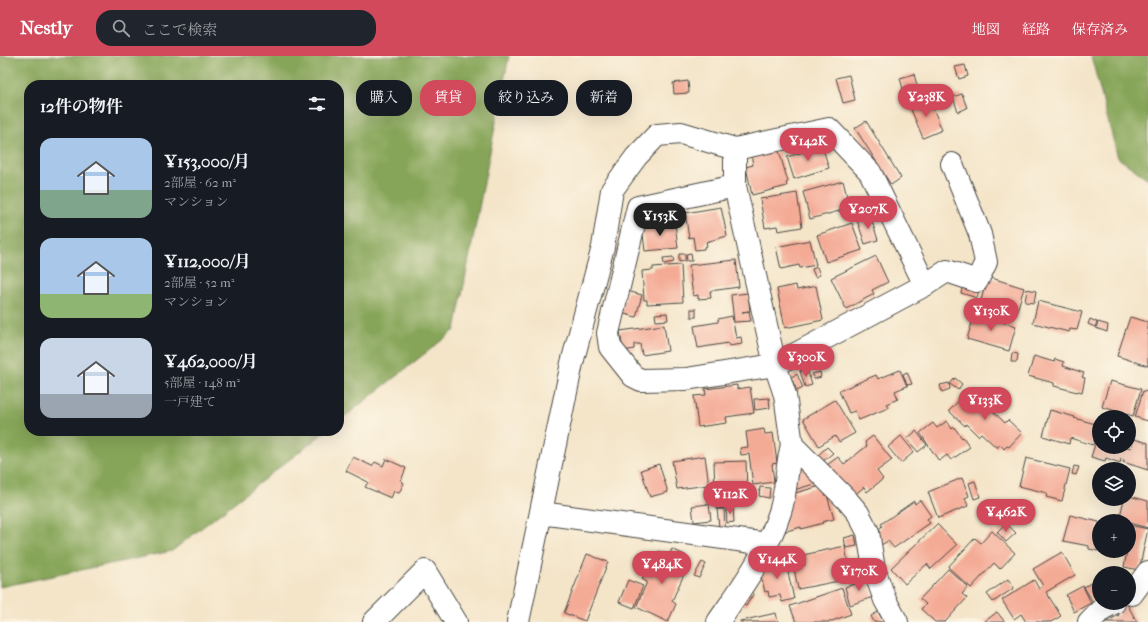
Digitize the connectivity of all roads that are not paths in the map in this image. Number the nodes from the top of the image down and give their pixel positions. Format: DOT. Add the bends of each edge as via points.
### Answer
graph roads {
  1 [pos="735,149"];
  2 [pos="952,164"];
  3 [pos="735,186"];
  4 [pos="925,285"];
  5 [pos="775,365"];
  6 [pos="792,445"];
  7 [pos="541,514"];
  8 [pos="767,544"];
  9 [pos="1148,572"];
  10 [pos="1136,588"];
  11 [pos="1101,610"];
  12 [pos="374,622"];
  13 [pos="456,622"];
  14 [pos="518,622"];
  15 [pos="718,622"];
  16 [pos="897,622"];
  17 [pos="1089,622"];
  1 -- 3 [label="street"];
  1 -- 4 [label="street" via="829,129 870,172"];
  1 -- 7 [label="street" via="681,133 657,135 636,157 612,190 603,247 572,363"];
  2 -- 4 [label="street" via="980,234 986,262 977,281 947,271"];
  3 -- 5 [label="street"];
  3 -- 5 [label="street" via="638,207 608,333 610,347 632,376 641,380 686,379"];
  4 -- 5 [label="street"];
  5 -- 6 [label="street" via="784,394"];
  6 -- 8 [label="street" via="780,512"];
  6 -- 16 [label="street" via="858,513 868,532 874,570 885,600"];
  7 -- 8 [label="street"];
  7 -- 14 [label="street"];
  8 -- 15 [label="street" via="754,569"];
  9 -- 10 [label="street"];
  11 -- 17 [label="street"];
  12 -- 13 [label="street" via="425,571"];
}
